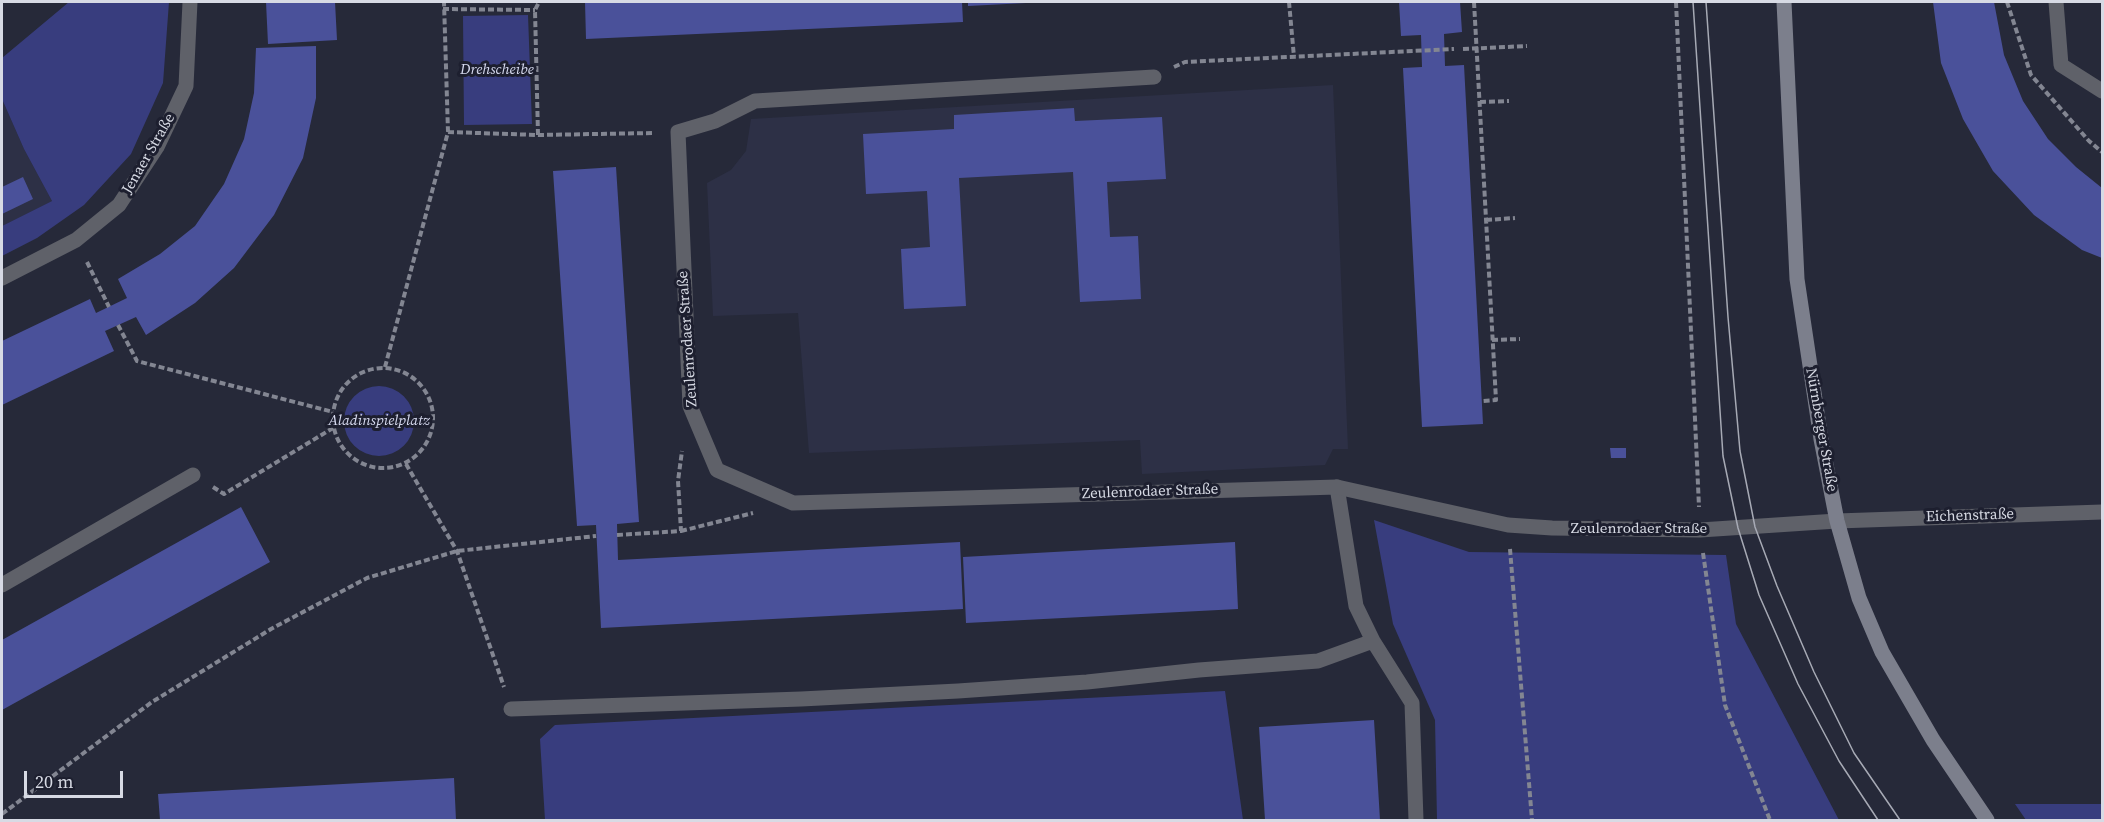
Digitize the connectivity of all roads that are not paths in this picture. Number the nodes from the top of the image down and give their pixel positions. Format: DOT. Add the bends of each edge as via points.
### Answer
graph roads {
  1 [pos="190,2"];
  2 [pos="1784,2"];
  3 [pos="2056,2"];
  4 [pos="1154,77"];
  5 [pos="2103,91"];
  6 [pos="2,278"];
  7 [pos="193,475"];
  8 [pos="1337,487"];
  9 [pos="2103,512"];
  10 [pos="1838,521"];
  11 [pos="2,585"];
  12 [pos="1373,641"];
  13 [pos="511,709"];
  14 [pos="1416,820"];
  15 [pos="1987,820"];
  1 -- 6 [label="street, Jenaer Straße" via="186,86 157,147 119,205 76,240"];
  2 -- 10 [label="main road, Nürnberger Straße" via="1797,279 1821,439"];
  3 -- 5 [label="street" via="2061,64"];
  4 -- 8 [label="street, Zeulenrodaer Straße" via="755,100 716,120 678,132 690,406 717,470 793,503"];
  7 -- 11 [label="street"];
  8 -- 10 [label="street, Zeulenrodaer Straße" via="1508,525 1552,528 1700,530"];
  8 -- 12 [label="street" via="1356,606"];
  9 -- 10 [label="street, Eichenstraße"];
  10 -- 15 [label="main road, Nürnberger Straße" via="1859,598 1882,652 1933,740"];
  12 -- 13 [label="street" via="1318,661 1087,682 812,699"];
  12 -- 14 [label="street" via="1412,703"];
}
